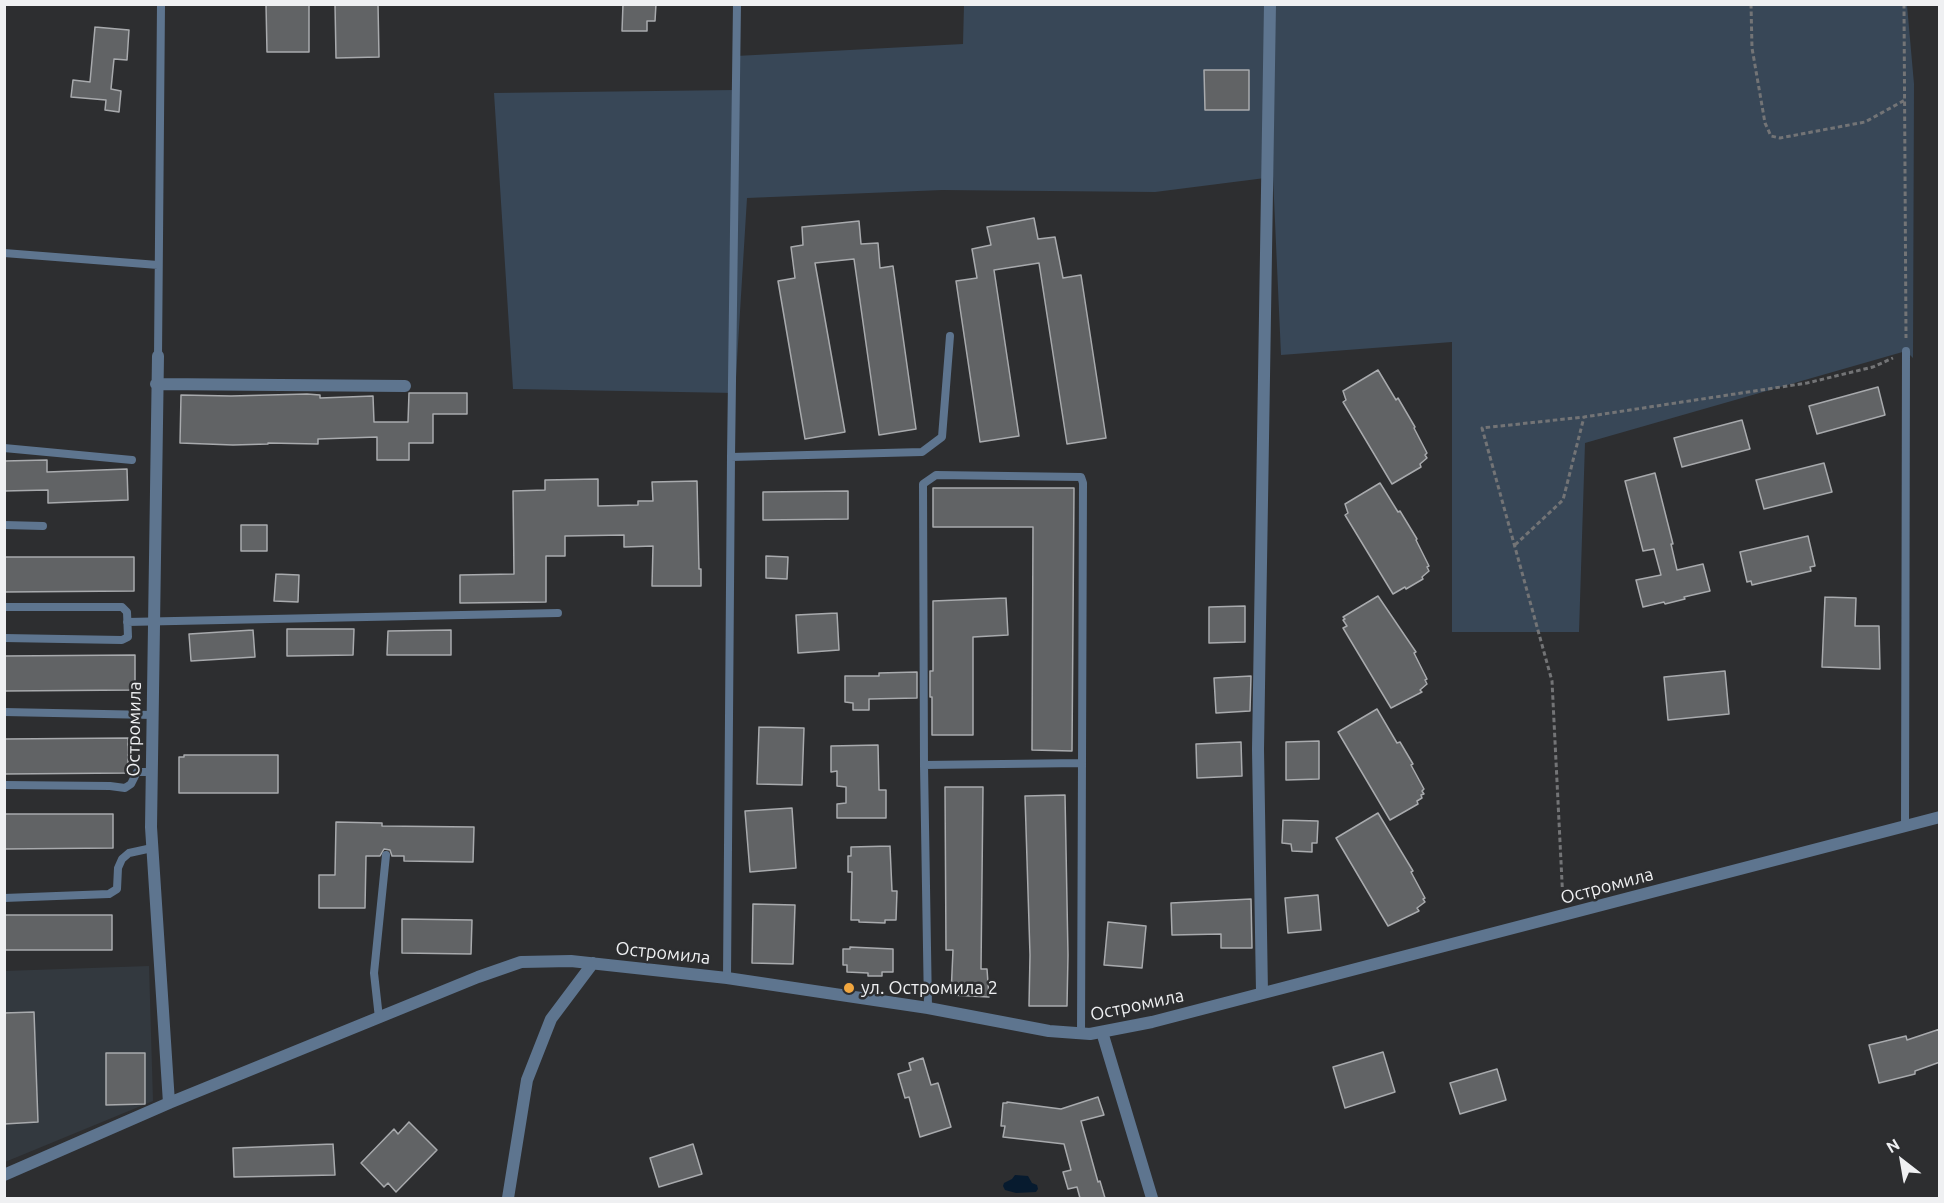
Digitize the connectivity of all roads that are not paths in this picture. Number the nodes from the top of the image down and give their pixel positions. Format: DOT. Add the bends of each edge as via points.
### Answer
graph roads {
  1 [pos="160,4"];
  2 [pos="737,4"];
  3 [pos="1270,4"];
  4 [pos="4,253"];
  5 [pos="158,265"];
  6 [pos="950,336"];
  7 [pos="1906,351"];
  8 [pos="158,356"];
  9 [pos="156,384"];
  10 [pos="405,386"];
  11 [pos="4,448"];
  12 [pos="731,457"];
  13 [pos="132,460"];
  14 [pos="4,525"];
  15 [pos="43,526"];
  16 [pos="4,607"];
  17 [pos="558,613"];
  18 [pos="154,621"];
  19 [pos="127,622"];
  20 [pos="4,639"];
  21 [pos="4,712"];
  22 [pos="153,715"];
  23 [pos="1081,763"];
  24 [pos="924,765"];
  25 [pos="152,772"];
  26 [pos="4,785"];
  27 [pos="1940,817"];
  28 [pos="1905,826"];
  29 [pos="152,848"];
  30 [pos="386,855"];
  31 [pos="4,898"];
  32 [pos="593,963"];
  33 [pos="727,978"];
  34 [pos="1262,993"];
  35 [pos="928,1008"];
  36 [pos="379,1018"];
  37 [pos="1101,1032"];
  38 [pos="1081,1034"];
  39 [pos="169,1103"];
  40 [pos="4,1175"];
  41 [pos="508,1198"];
  42 [pos="1152,1198"];
  1 -- 5 [label="lane"];
  2 -- 12 [label="lane"];
  3 -- 34 [label="street" via="1258,749"];
  4 -- 5 [label="lane"];
  5 -- 8 [label="lane"];
  6 -- 12 [label="lane" via="942,437 922,452"];
  7 -- 28 [label="lane"];
  8 -- 9 [label="street, Остромила"];
  9 -- 10 [label="street"];
  9 -- 18 [label="street, Остромила"];
  11 -- 13 [label="lane"];
  12 -- 33 [label="lane"];
  14 -- 15 [label="lane"];
  16 -- 19 [label="lane" via="122,607"];
  17 -- 18 [label="lane"];
  18 -- 19 [label="lane"];
  18 -- 22 [label="street, Остромила"];
  19 -- 20 [label="lane" via="125,640"];
  21 -- 22 [label="lane"];
  22 -- 25 [label="street, Остромила"];
  23 -- 24 [label="lane"];
  23 -- 24 [label="lane" via="1080,477 936,475 923,484"];
  23 -- 38 [label="lane"];
  24 -- 35 [label="lane"];
  25 -- 26 [label="lane" via="137,772 125,788"];
  25 -- 29 [label="street, Остромила"];
  27 -- 28 [label="street, Остромила"];
  28 -- 34 [label="street, Остромила"];
  29 -- 31 [label="lane" via="129,853 122,860 117,889 109,894"];
  29 -- 39 [label="street, Остромила"];
  30 -- 36 [label="lane" via="374,973"];
  32 -- 33 [label="street, Остромила"];
  32 -- 36 [label="street, Остромила" via="520,962"];
  32 -- 41 [label="street" via="550,1019 527,1080"];
  33 -- 35 [label="street, Остромила"];
  34 -- 37 [label="street, Остромила"];
  35 -- 38 [label="street, Остромила"];
  36 -- 39 [label="street, Остромила"];
  37 -- 38 [label="street, Остромила"];
  37 -- 42 [label="street"];
  39 -- 40 [label="street, Остромила"];
}
